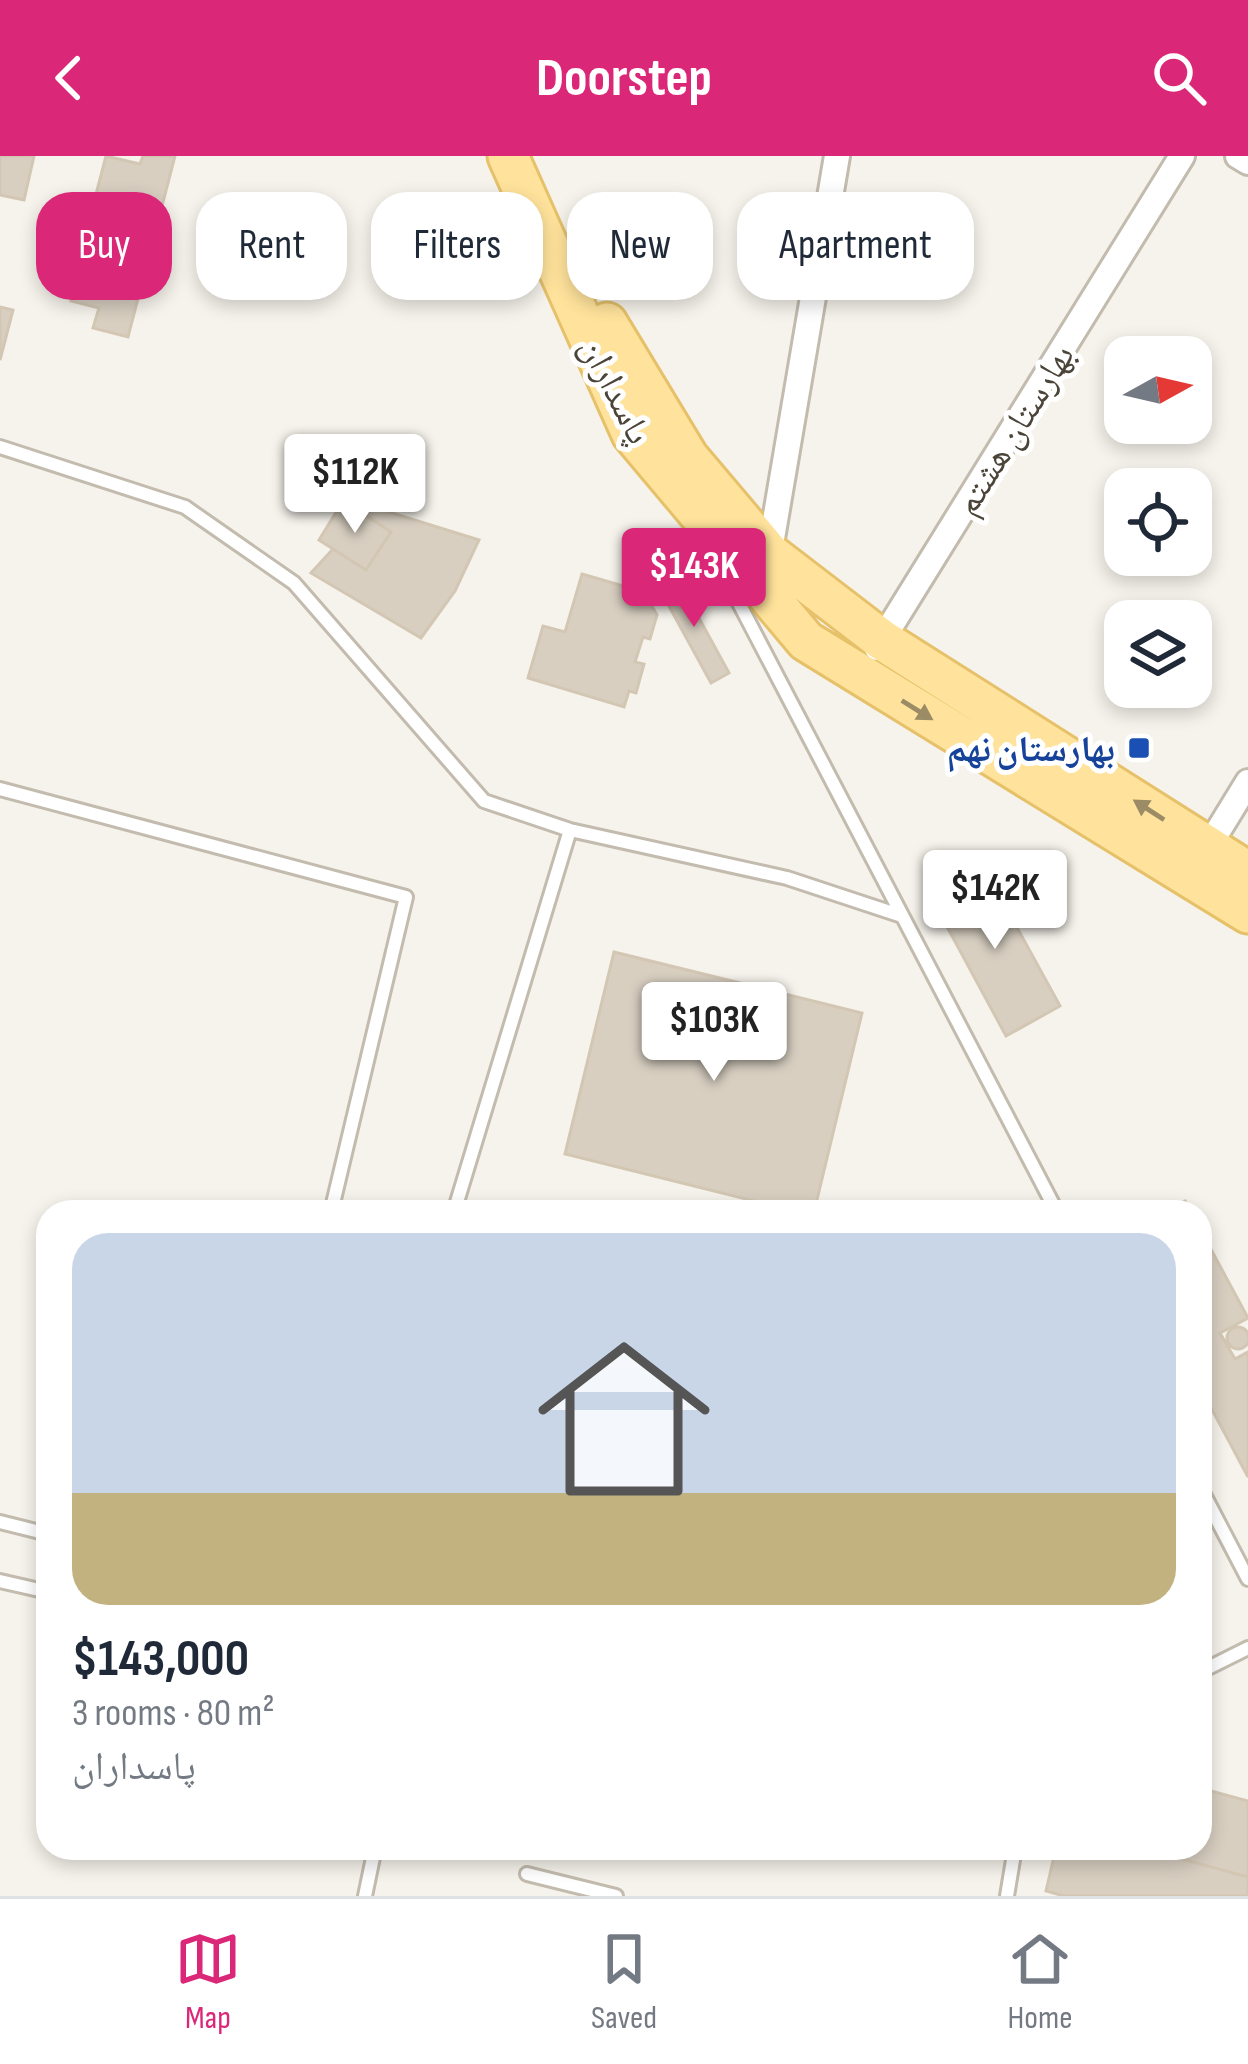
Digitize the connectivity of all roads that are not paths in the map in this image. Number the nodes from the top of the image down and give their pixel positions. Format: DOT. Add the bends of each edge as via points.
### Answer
graph roads {
  1 [pos="508,156"];
  2 [pos="532,156"];
  3 [pos="837,156"];
  4 [pos="1183,156"];
  5 [pos="1238,156"];
  6 [pos="1248,162"];
  7 [pos="0,447"];
  8 [pos="680,490"];
  9 [pos="763,568"];
  10 [pos="882,640"];
  11 [pos="860,674"];
  12 [pos="1248,782"];
  13 [pos="0,789"];
  14 [pos="570,830"];
  15 [pos="1199,863"];
  16 [pos="1248,872"];
  17 [pos="1248,913"];
  18 [pos="902,916"];
  19 [pos="334,1200"];
  20 [pos="458,1200"];
  21 [pos="1051,1200"];
  22 [pos="1212,1510"];
  23 [pos="0,1522"];
  24 [pos="36,1531"];
  25 [pos="1248,1579"];
  26 [pos="0,1581"];
  27 [pos="36,1589"];
  28 [pos="1248,1648"];
  29 [pos="1212,1666"];
  30 [pos="372,1860"];
  31 [pos="1013,1860"];
  32 [pos="527,1874"];
  33 [pos="365,1896"];
  34 [pos="616,1896"];
  35 [pos="1007,1896"];
  1 -- 8 [label="main road, پاسداران" via="632,434"];
  2 -- 9 [label="main road, پاسداران" via="611,333"];
  3 -- 9 [label="street"];
  4 -- 10 [label="street, بهارستان هشتم"];
  5 -- 6 [label="street"];
  7 -- 14 [label="lane" via="185,507 294,583 484,801"];
  8 -- 9 [label="main road, پاسداران"];
  8 -- 18 [label="lane"];
  9 -- 10 [label="main road, پاسداران"];
  9 -- 11 [label="main road, پاسداران" via="806,641"];
  10 -- 11 [label="street, بهارستان هشتم"];
  15 -- 10 [label="main road, پاسداران, one-way"];
  11 -- 15 [label="main road, پاسداران, one-way"];
  12 -- 15 [label="street"];
  13 -- 19 [label="lane" via="406,897"];
  14 -- 18 [label="lane" via="787,878"];
  14 -- 20 [label="lane"];
  15 -- 16 [label="main road, پاسداران"];
  15 -- 17 [label="main road, پاسداران"];
  18 -- 21 [label="lane"];
  22 -- 25 [label="lane"];
  23 -- 24 [label="lane"];
  26 -- 27 [label="lane"];
  28 -- 29 [label="lane"];
  30 -- 33 [label="lane"];
  31 -- 35 [label="lane"];
  32 -- 34 [label="lane"];
}
